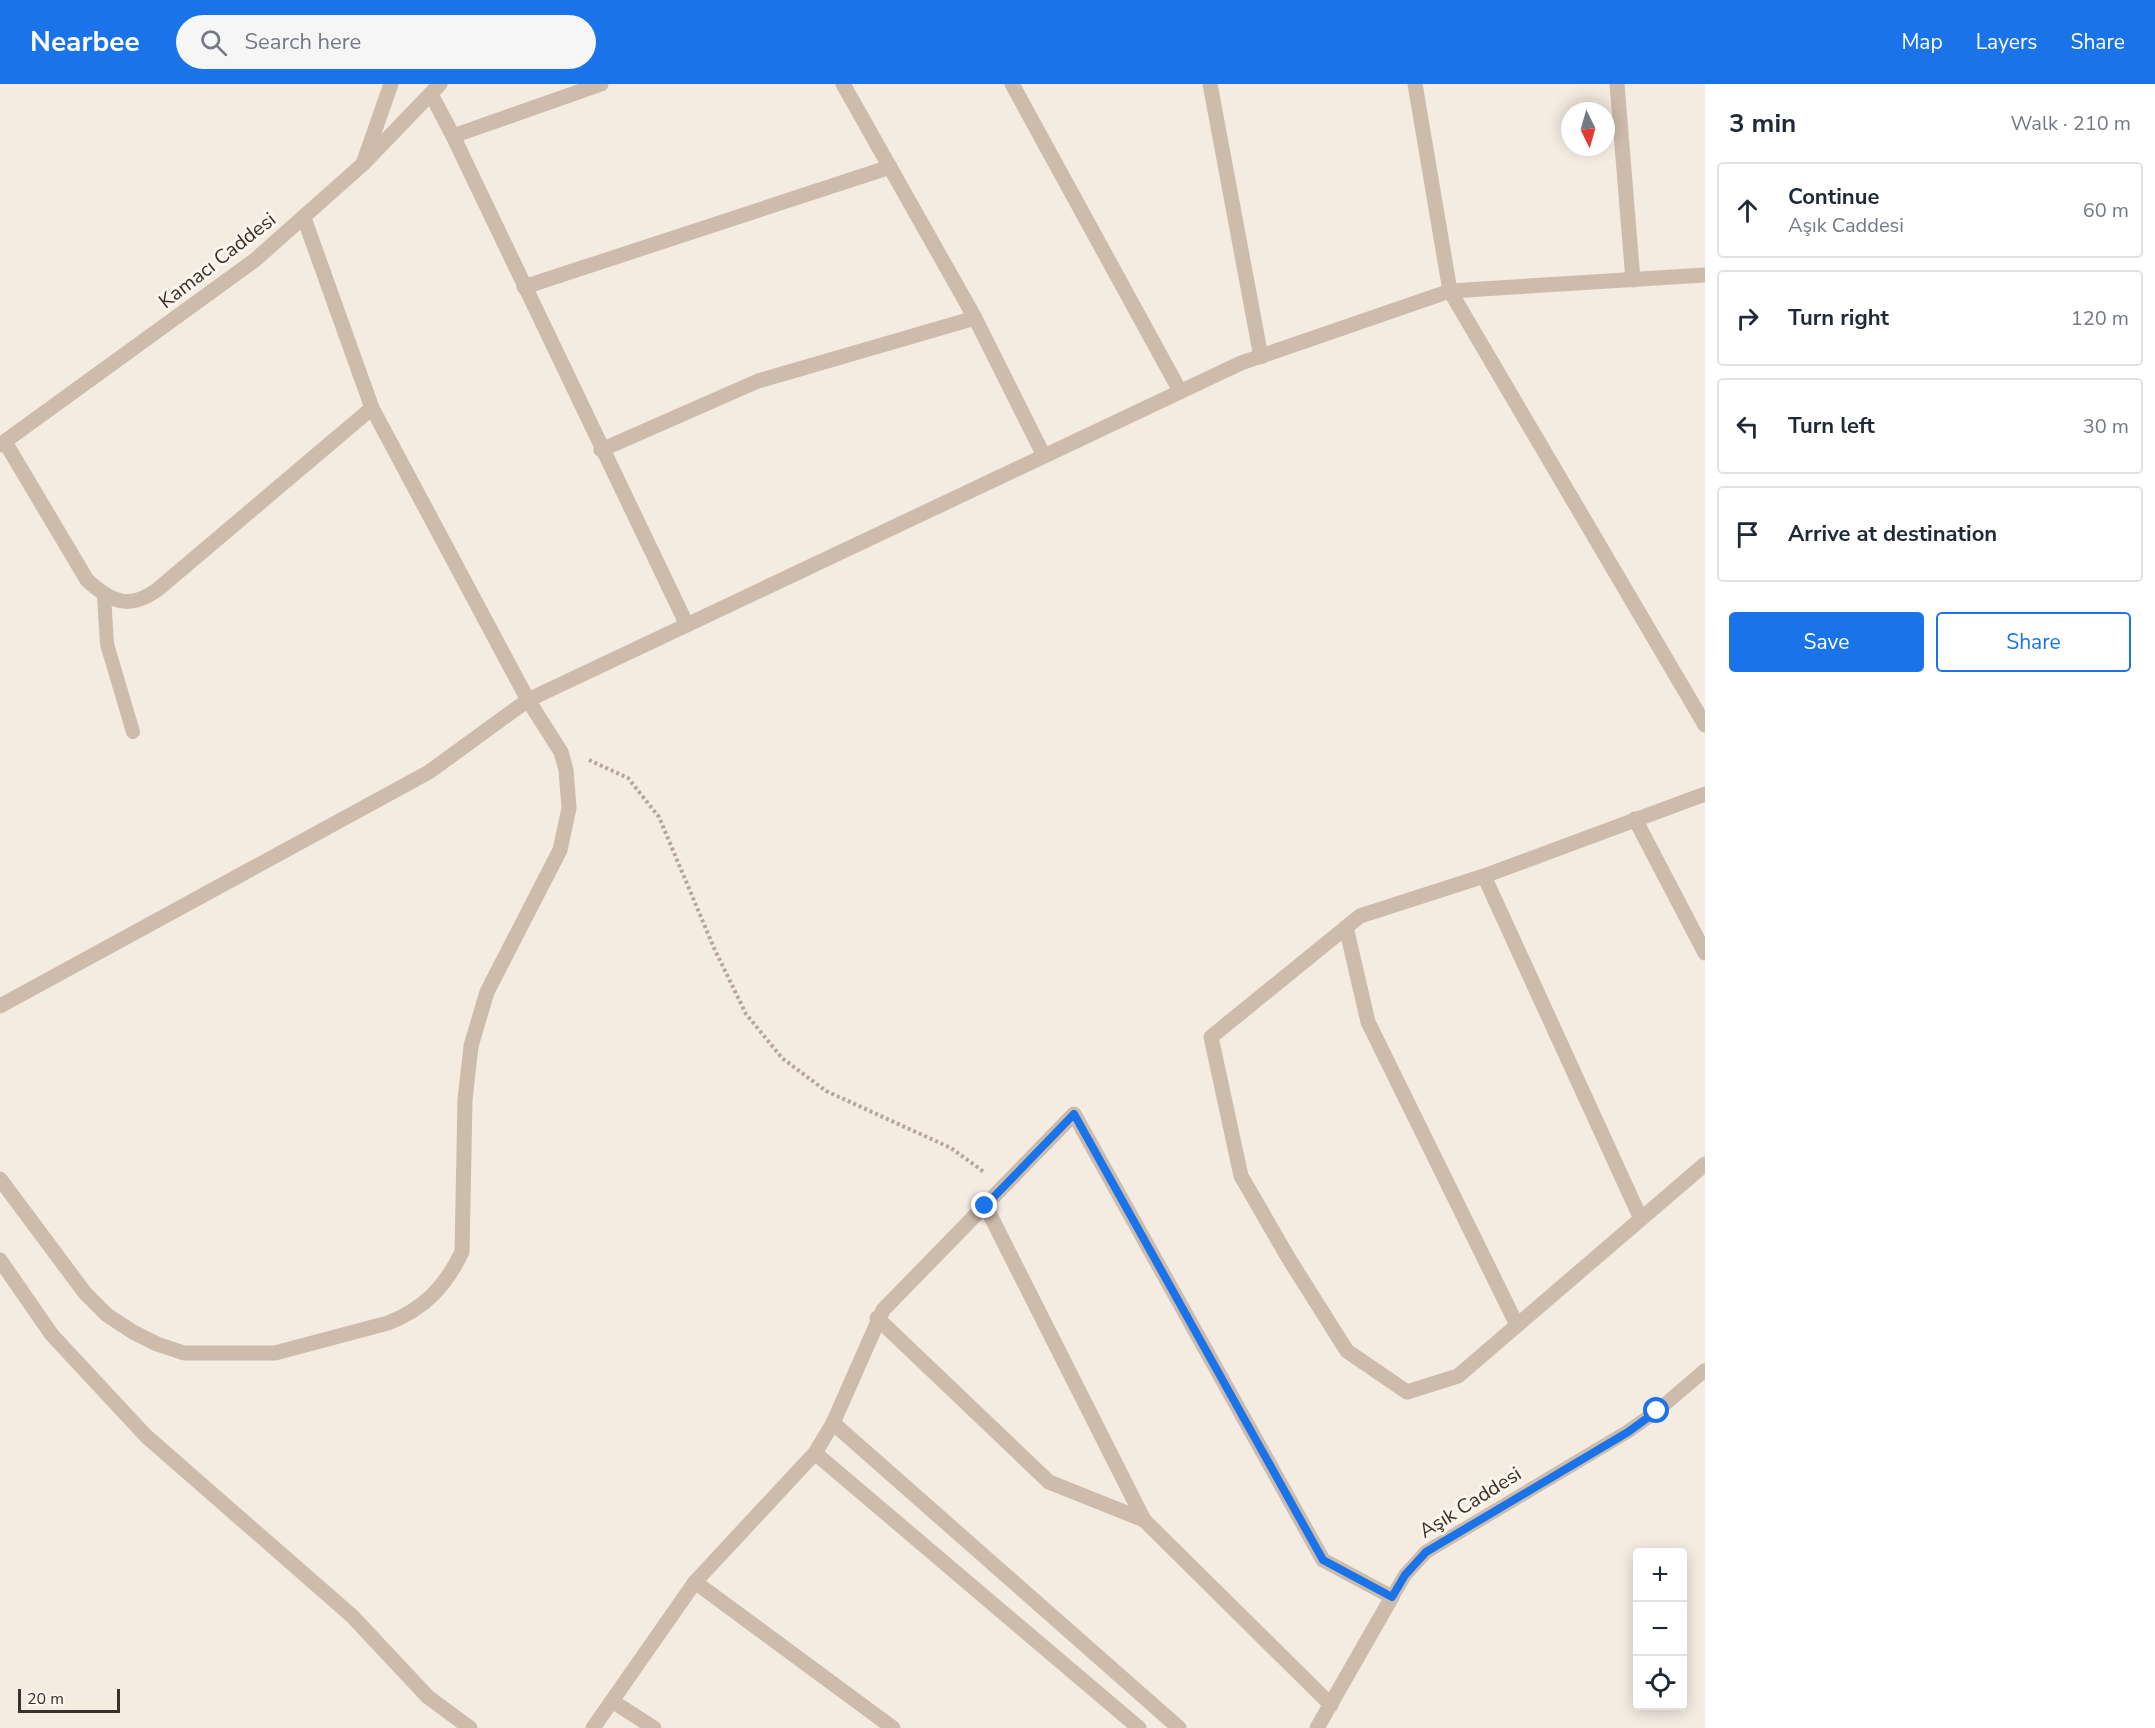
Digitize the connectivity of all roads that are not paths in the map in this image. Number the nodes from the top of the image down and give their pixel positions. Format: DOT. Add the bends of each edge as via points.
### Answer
graph roads {
  1 [pos="392,84"];
  2 [pos="601,84"];
  3 [pos="843,84"];
  4 [pos="1012,84"];
  5 [pos="1209,84"];
  6 [pos="1415,84"];
  7 [pos="1617,84"];
  8 [pos="435,89"];
  9 [pos="453,136"];
  10 [pos="363,164"];
  11 [pos="890,167"];
  12 [pos="304,218"];
  13 [pos="1705,275"];
  14 [pos="1633,280"];
  15 [pos="524,287"];
  16 [pos="1450,291"];
  17 [pos="975,318"];
  18 [pos="1261,357"];
  19 [pos="1180,391"];
  20 [pos="372,408"];
  21 [pos="2,443"];
  22 [pos="601,450"];
  23 [pos="1043,454"];
  24 [pos="104,596"];
  25 [pos="687,625"];
  26 [pos="528,700"];
  27 [pos="1705,725"];
  28 [pos="133,732"];
  29 [pos="1705,794"];
  30 [pos="1635,819"];
  31 [pos="1484,876"];
  32 [pos="1346,927"];
  33 [pos="1705,953"];
  34 [pos="0,1006"];
  35 [pos="1705,1164"];
  36 [pos="0,1179"];
  37 [pos="985,1206"];
  38 [pos="1641,1219"];
  39 [pos="0,1260"];
  40 [pos="877,1318"];
  41 [pos="1517,1325"];
  42 [pos="1705,1370"];
  43 [pos="833,1423"];
  44 [pos="815,1453"];
  45 [pos="1144,1520"];
  46 [pos="694,1582"];
  47 [pos="1392,1597"];
  48 [pos="612,1701"];
  49 [pos="1331,1705"];
  50 [pos="470,1728"];
  51 [pos="593,1728"];
  52 [pos="654,1728"];
  53 [pos="893,1728"];
  54 [pos="1139,1728"];
  55 [pos="1179,1728"];
  56 [pos="1317,1728"];
  1 -- 10 [label="street"];
  2 -- 9 [label="street"];
  3 -- 11 [label="street"];
  4 -- 19 [label="street"];
  5 -- 18 [label="street"];
  6 -- 16 [label="street"];
  7 -- 14 [label="street"];
  8 -- 9 [label="street"];
  8 -- 10 [label="street, Kamacı Caddesi"];
  9 -- 15 [label="street"];
  10 -- 12 [label="street, Kamacı Caddesi"];
  11 -- 15 [label="street"];
  11 -- 17 [label="street"];
  12 -- 20 [label="street"];
  12 -- 21 [label="street, Kamacı Caddesi" via="163,329"];
  13 -- 14 [label="street"];
  14 -- 16 [label="street"];
  15 -- 22 [label="street"];
  16 -- 18 [label="street"];
  16 -- 27 [label="street"];
  17 -- 22 [label="street" via="758,381"];
  17 -- 23 [label="street"];
  18 -- 19 [label="street"];
  19 -- 23 [label="street"];
  20 -- 24 [label="street" via="158,590 143,600 123,602"];
  20 -- 26 [label="street"];
  21 -- 24 [label="street" via="87,580"];
  22 -- 25 [label="street"];
  23 -- 25 [label="street"];
  24 -- 28 [label="lane" via="107,644"];
  25 -- 26 [label="street"];
  26 -- 34 [label="street" via="429,772"];
  26 -- 36 [label="street" via="561,752 569,808 561,850 487,992 471,1046 465,1100 462,1252 436,1294 388,1323 275,1353 184,1353 133,1332 107,1315 85,1293"];
  29 -- 30 [label="street"];
  30 -- 31 [label="street"];
  30 -- 33 [label="street"];
  31 -- 32 [label="street" via="1360,916"];
  31 -- 38 [label="street"];
  32 -- 41 [label="street" via="1368,1022"];
  32 -- 41 [label="street" via="1211,1037 1242,1176 1347,1351 1407,1392 1458,1376"];
  35 -- 38 [label="street"];
  37 -- 40 [label="street"];
  37 -- 45 [label="street"];
  37 -- 47 [label="street" via="1074,1114 1323,1560"];
  38 -- 41 [label="street"];
  39 -- 50 [label="street" via="52,1335 146,1436 352,1616 428,1697"];
  40 -- 43 [label="street"];
  40 -- 45 [label="street" via="1049,1482"];
  42 -- 47 [label="lane, Aşık Caddesi" via="1628,1432 1426,1552"];
  43 -- 44 [label="street"];
  43 -- 55 [label="street"];
  44 -- 46 [label="street"];
  44 -- 54 [label="street"];
  45 -- 49 [label="street"];
  46 -- 48 [label="street"];
  46 -- 53 [label="street"];
  47 -- 49 [label="street, Aşık Caddesi"];
  48 -- 51 [label="street"];
  48 -- 52 [label="street"];
  49 -- 56 [label="street, Aşık Caddesi"];
}
